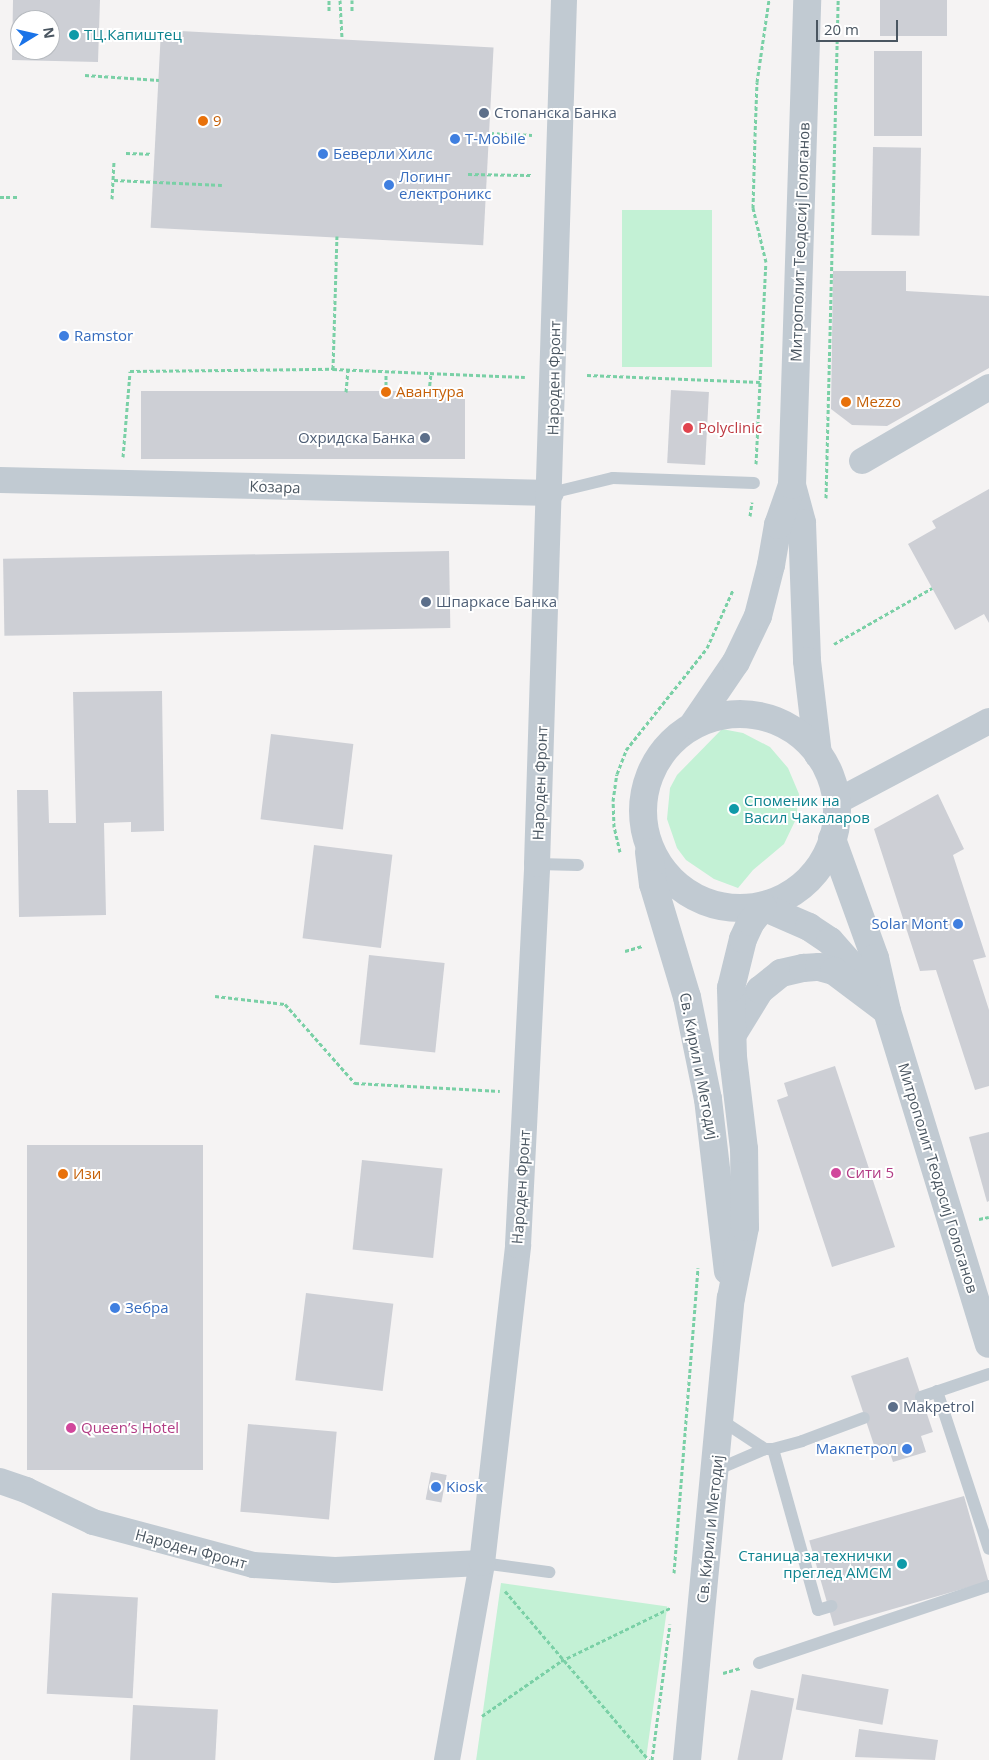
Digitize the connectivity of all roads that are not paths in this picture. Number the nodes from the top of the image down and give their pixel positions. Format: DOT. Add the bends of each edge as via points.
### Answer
graph roads {
  1 [pos="564,0"];
  2 [pos="806,0"];
  3 [pos="989,387"];
  4 [pos="862,461"];
  5 [pos="0,480"];
  6 [pos="754,483"];
  7 [pos="792,485"];
  8 [pos="550,493"];
  9 [pos="989,721"];
  10 [pos="693,725"];
  11 [pos="818,754"];
  12 [pos="836,802"];
  13 [pos="647,838"];
  14 [pos="832,839"];
  15 [pos="537,864"];
  16 [pos="578,866"];
  17 [pos="764,907"];
  18 [pos="887,1011"];
  19 [pos="733,1035"];
  20 [pos="731,1298"];
  21 [pos="989,1344"];
  22 [pos="989,1374"];
  23 [pos="937,1391"];
  24 [pos="921,1397"];
  25 [pos="864,1418"];
  26 [pos="721,1420"];
  27 [pos="769,1449"];
  28 [pos="716,1470"];
  29 [pos="0,1481"];
  30 [pos="987,1553"];
  31 [pos="482,1563"];
  32 [pos="549,1572"];
  33 [pos="989,1586"];
  34 [pos="824,1608"];
  35 [pos="758,1663"];
  36 [pos="449,1748"];
  37 [pos="688,1760"];
  1 -- 8 [label="street, Народен Фронт"];
  2 -- 7 [label="street, Митрополит Теодосиј Гологанов"];
  3 -- 4 [label="street"];
  5 -- 8 [label="street, Козара"];
  6 -- 8 [label="lane" via="613,478"];
  7 -- 10 [label="street, Митрополит Теодосиј Гологанов" via="778,524 758,616 736,662"];
  7 -- 11 [label="street, Митрополит Теодосиј Гологанов" via="802,523 807,661"];
  8 -- 15 [label="street, Народен Фронт"];
  9 -- 12 [label="street"];
  10 -- 11 [label="street" via="729,715 747,714 775,720 799,734"];
  10 -- 13 [label="street, Св. Кирил и Методиј" via="668,746 650,774 643,806"];
  11 -- 12 [label="street" via="830,777"];
  12 -- 14 [label="street"];
  13 -- 17 [label="street" via="665,871 677,885 701,900 737,908"];
  13 -- 20 [label="street, Св. Кирил и Методиј" via="653,884 687,997 708,1099"];
  14 -- 17 [label="street" via="808,880"];
  14 -- 18 [label="street, Митрополит Теодосиј Гологанов" via="875,958"];
  15 -- 16 [label="lane"];
  15 -- 31 [label="street, Народен Фронт" via="518,1245"];
  17 -- 18 [label="street, Митрополит Теодосиј Гологанов" via="809,927 830,941 857,968"];
  17 -- 19 [label="street, Св. Кирил и Методиј" via="751,922 736,958 731,988"];
  18 -- 19 [label="street" via="834,971 819,967 803,968 781,973 760,990"];
  18 -- 21 [label="street, Митрополит Теодосиј Гологанов"];
  19 -- 20 [label="street, Св. Кирил и Методиј" via="746,1188 745,1226"];
  20 -- 26 [label="street, Св. Кирил и Методиј"];
  22 -- 23 [label="lane"];
  23 -- 24 [label="lane"];
  23 -- 30 [label="lane"];
  25 -- 27 [label="lane"];
  26 -- 27 [label="lane"];
  26 -- 28 [label="street, Св. Кирил и Методиј"];
  27 -- 28 [label="lane"];
  27 -- 34 [label="lane"];
  28 -- 37 [label="street, Св. Кирил и Методиј"];
  29 -- 31 [label="street, Народен Фронт" via="93,1522 253,1565 335,1570"];
  31 -- 32 [label="lane"];
  31 -- 36 [label="street, Народен Фронт"];
  33 -- 35 [label="lane"];
}
